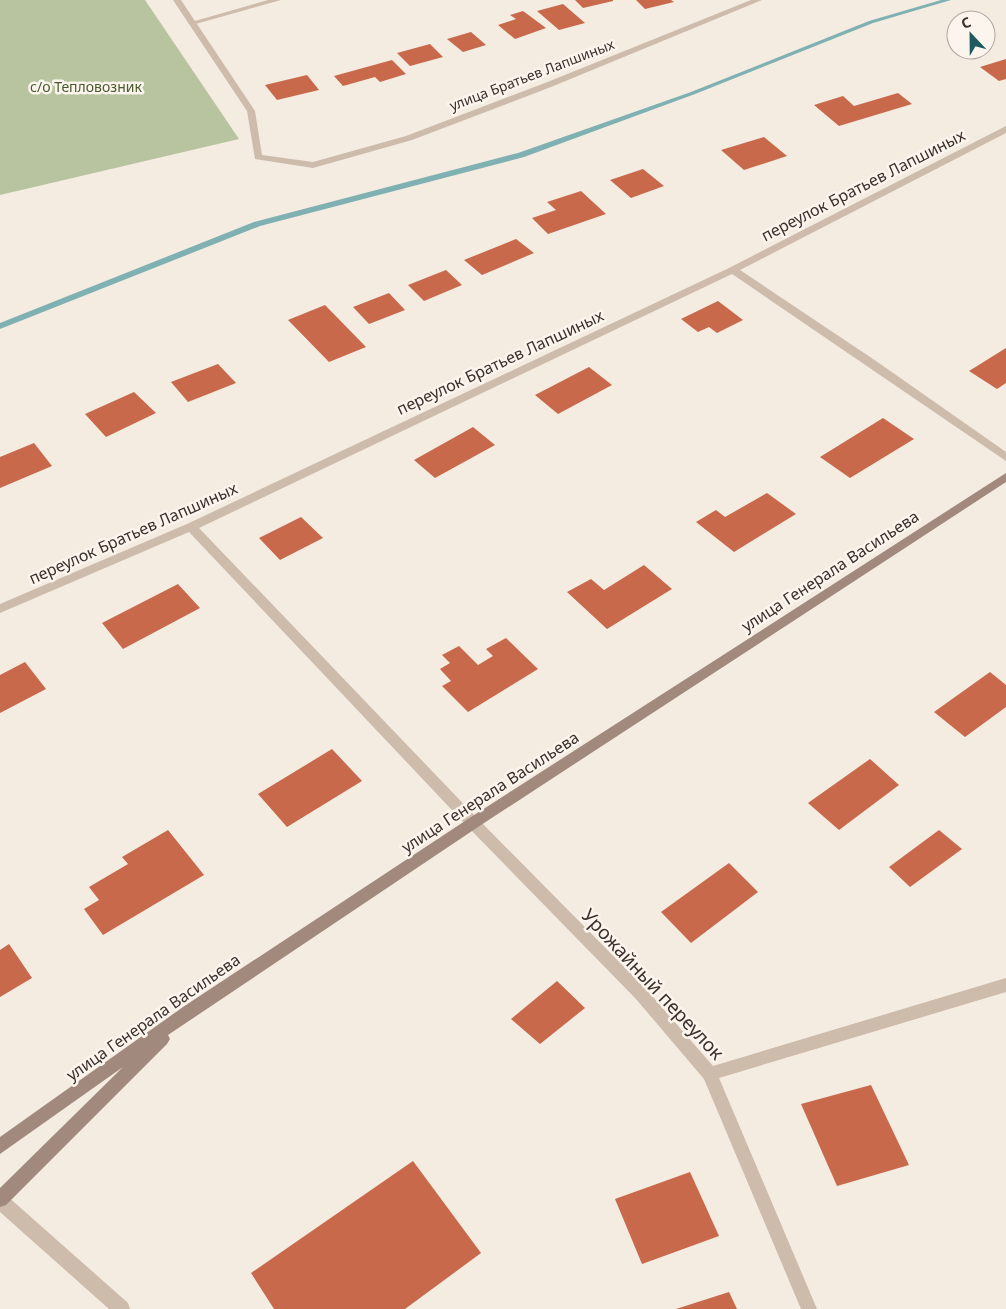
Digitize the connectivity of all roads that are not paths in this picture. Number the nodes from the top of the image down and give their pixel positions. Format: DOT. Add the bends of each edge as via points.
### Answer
graph roads {
  1 [pos="177,0"];
  2 [pos="277,0"];
  3 [pos="758,0"];
  4 [pos="192,23"];
  5 [pos="1006,129"];
  6 [pos="733,270"];
  7 [pos="1006,457"];
  8 [pos="1006,477"];
  9 [pos="191,527"];
  10 [pos="0,609"];
  11 [pos="473,823"];
  12 [pos="1006,985"];
  13 [pos="188,1012"];
  14 [pos="710,1074"];
  15 [pos="0,1146"];
  16 [pos="0,1200"];
  17 [pos="122,1309"];
  18 [pos="809,1309"];
  1 -- 4 [label="street"];
  2 -- 4 [label="street"];
  3 -- 4 [label="street, улица Братьев Лапшиных" via="409,138 312,165 258,157 251,111"];
  5 -- 6 [label="street, переулок Братьев Лапшиных"];
  6 -- 7 [label="street"];
  6 -- 9 [label="street, переулок Братьев Лапшиных"];
  8 -- 11 [label="main road, улица Генерала Васильева"];
  9 -- 10 [label="street, переулок Братьев Лапшиных"];
  9 -- 11 [label="street, Урожайный переулок"];
  11 -- 13 [label="main road, улица Генерала Васильева"];
  11 -- 14 [label="street, Урожайный переулок" via="641,994"];
  12 -- 14 [label="street"];
  13 -- 15 [label="main road, улица Генерала Васильева"];
  13 -- 16 [label="main road"];
  14 -- 18 [label="street, Урожайный переулок"];
  16 -- 17 [label="street"];
}
